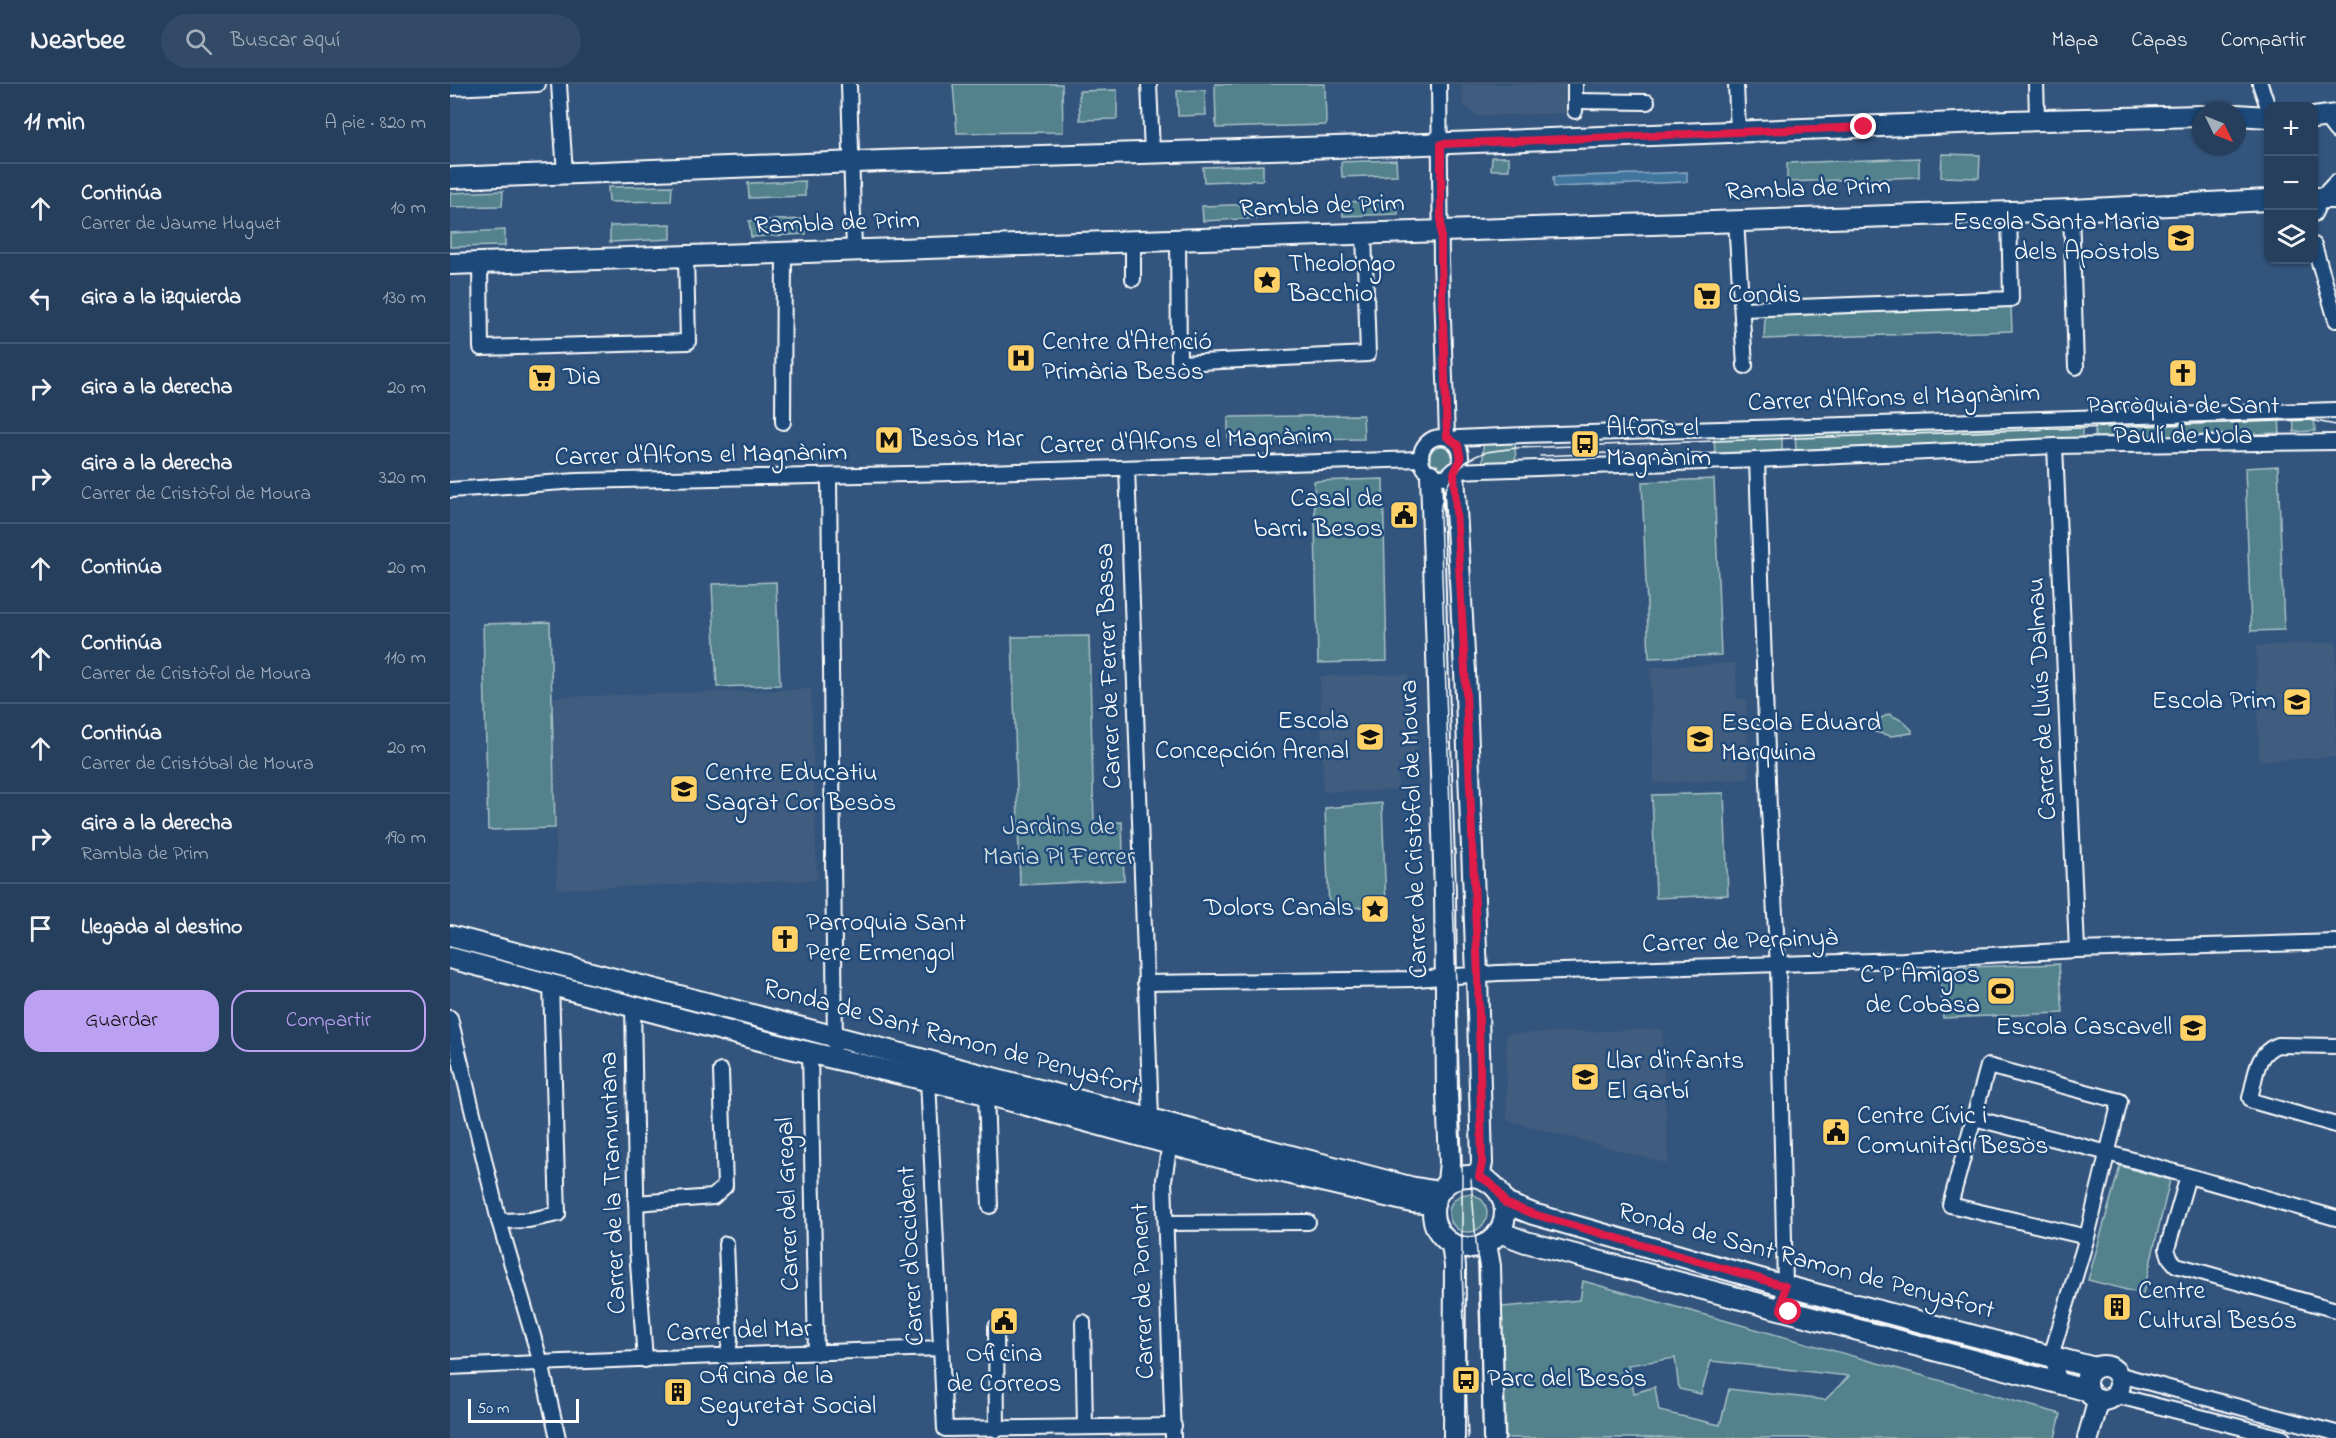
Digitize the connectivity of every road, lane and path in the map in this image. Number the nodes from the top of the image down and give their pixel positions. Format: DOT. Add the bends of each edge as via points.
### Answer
graph roads {
  1 [pos="538,84"];
  2 [pos="559,84"];
  3 [pos="849,84"];
  4 [pos="1149,84"];
  5 [pos="1439,84"];
  6 [pos="1575,84"];
  7 [pos="1736,84"];
  8 [pos="2036,84"];
  9 [pos="2260,84"];
  10 [pos="450,88"];
  11 [pos="1647,102"];
  12 [pos="2266,102"];
  13 [pos="2192,116"];
  14 [pos="2246,116"];
  15 [pos="2264,117"];
  16 [pos="2035,120"];
  17 [pos="1738,132"];
  18 [pos="1441,144"];
  19 [pos="1152,152"];
  20 [pos="852,163"];
  21 [pos="565,174"];
  22 [pos="450,178"];
  23 [pos="2336,182"];
  24 [pos="2264,201"];
  25 [pos="2321,202"];
  26 [pos="2009,210"];
  27 [pos="2071,210"];
  28 [pos="1736,220"];
  29 [pos="1441,230"];
  30 [pos="1364,233"];
  31 [pos="1178,239"];
  32 [pos="1133,241"];
  33 [pos="854,250"];
  34 [pos="784,253"];
  35 [pos="686,256"];
  36 [pos="2318,261"];
  37 [pos="480,262"];
  38 [pos="450,264"];
  39 [pos="1133,279"];
  40 [pos="1743,309"];
  41 [pos="2336,320"];
  42 [pos="1745,366"];
  43 [pos="2076,367"];
  44 [pos="2336,410"];
  45 [pos="783,422"];
  46 [pos="1450,439"];
  47 [pos="2336,442"];
  48 [pos="2055,446"];
  49 [pos="1757,460"];
  50 [pos="1426,467"];
  51 [pos="1127,468"];
  52 [pos="1455,472"];
  53 [pos="829,477"];
  54 [pos="450,490"];
  55 [pos="450,936"];
  56 [pos="2336,942"];
  57 [pos="2077,950"];
  58 [pos="450,957"];
  59 [pos="1778,966"];
  60 [pos="1478,975"];
  61 [pos="1446,978"];
  62 [pos="1145,983"];
  63 [pos="551,984"];
  64 [pos="633,1005"];
  65 [pos="450,1018"];
  66 [pos="836,1036"];
  67 [pos="2336,1046"];
  68 [pos="810,1053"];
  69 [pos="835,1058"];
  70 [pos="721,1071"];
  71 [pos="928,1080"];
  72 [pos="986,1094"];
  73 [pos="1151,1118"];
  74 [pos="1974,1118"];
  75 [pos="2336,1125"];
  76 [pos="1170,1143"];
  77 [pos="2108,1153"];
  78 [pos="2188,1176"];
  79 [pos="1479,1177"];
  80 [pos="1440,1193"];
  81 [pos="636,1203"];
  82 [pos="1505,1203"];
  83 [pos="990,1206"];
  84 [pos="2336,1218"];
  85 [pos="499,1221"];
  86 [pos="1308,1222"];
  87 [pos="1166,1223"];
  88 [pos="2087,1237"];
  89 [pos="1493,1238"];
  90 [pos="726,1244"];
  91 [pos="1452,1244"];
  92 [pos="1785,1286"];
  93 [pos="2336,1310"];
  94 [pos="1785,1311"];
  95 [pos="1083,1322"];
  96 [pos="996,1327"];
  97 [pos="940,1348"];
  98 [pos="816,1353"];
  99 [pos="728,1354"];
  100 [pos="2051,1356"];
  101 [pos="645,1360"];
  102 [pos="541,1363"];
  103 [pos="450,1367"];
  104 [pos="2095,1368"];
  105 [pos="2117,1374"];
  106 [pos="2061,1384"];
  107 [pos="2100,1395"];
  108 [pos="1085,1427"];
  109 [pos="998,1430"];
  110 [pos="1173,1432"];
  111 [pos="2336,1433"];
  112 [pos="558,1438"];
  113 [pos="1455,1438"];
  114 [pos="1494,1438"];
  115 [pos="2088,1438"];
  116 [pos="2283,1438"];
  1 -- 10 [label="street"];
  2 -- 21 [label="street"];
  3 -- 20 [label="street"];
  4 -- 19 [label="street"];
  5 -- 18 [label="street"];
  6 -- 11 [label="street" via="1575,106"];
  7 -- 17 [label="street"];
  8 -- 16 [label="street"];
  9 -- 12 [label="street"];
  13 -- 16 [label="street"];
  14 -- 15 [label="street"];
  16 -- 17 [label="street"];
  17 -- 18 [label="street"];
  18 -- 19 [label="street"];
  18 -- 29 [label="street"];
  19 -- 20 [label="street"];
  20 -- 21 [label="street"];
  20 -- 33 [label="street"];
  21 -- 22 [label="street"];
  23 -- 25 [label="street"];
  24 -- 27 [label="street, Rambla de Prim"];
  26 -- 27 [label="street, Rambla de Prim"];
  26 -- 28 [label="street, Rambla de Prim"];
  26 -- 40 [label="street" via="2011,299"];
  27 -- 43 [label="street"];
  28 -- 29 [label="street, Rambla de Prim"];
  28 -- 40 [label="street"];
  29 -- 30 [label="street, Rambla de Prim"];
  29 -- 46 [label="street"];
  30 -- 31 [label="street, Rambla de Prim"];
  30 -- 31 [label="street" via="1368,354 1179,363"];
  31 -- 32 [label="street, Rambla de Prim"];
  32 -- 33 [label="street, Rambla de Prim"];
  32 -- 39 [label="street"];
  33 -- 34 [label="street, Rambla de Prim"];
  34 -- 35 [label="street, Rambla de Prim"];
  34 -- 45 [label="street"];
  35 -- 37 [label="street, Rambla de Prim"];
  35 -- 37 [label="street" via="688,342 481,348"];
  36 -- 41 [label="street"];
  37 -- 38 [label="street, Rambla de Prim"];
  40 -- 42 [label="street"];
  44 -- 46 [label="street, Carrer d'Alfons el Magnànim"];
  46 -- 50 [label="street" via="1434,437 1428,441 1424,446"];
  46 -- 52 [label="street" via="1458,445 1461,459"];
  47 -- 48 [label="street, Carrer d'Alfons el Magnànim"];
  48 -- 49 [label="street, Carrer d'Alfons el Magnànim"];
  48 -- 57 [label="street, Carrer de Lluís Dalmau"];
  49 -- 52 [label="street, Carrer d'Alfons el Magnànim"];
  49 -- 59 [label="street"];
  50 -- 51 [label="street, Carrer d'Alfons el Magnànim"];
  50 -- 52 [label="street" via="1443,477"];
  50 -- 61 [label="street, Carrer de Cristòfol de Moura"];
  51 -- 53 [label="street, Carrer d'Alfons el Magnànim"];
  51 -- 62 [label="street, Carrer de Ferrer Bassa"];
  52 -- 60 [label="street"];
  53 -- 54 [label="street, Carrer d'Alfons el Magnànim" via="577,481"];
  53 -- 66 [label="street"];
  55 -- 66 [label="street, Ronda de Sant Ramon de Penyafort"];
  56 -- 57 [label="street, Carrer de Perpinyà"];
  57 -- 59 [label="street, Carrer de Perpinyà"];
  58 -- 63 [label="street, Ronda de Sant Ramon de Penyafort"];
  59 -- 60 [label="street, Carrer de Perpinyà"];
  59 -- 92 [label="street"];
  60 -- 61 [label="street, Carrer de Perpinyà"];
  60 -- 79 [label="street" via="1482,1163"];
  61 -- 62 [label="street, Carrer de Perpinyà"];
  61 -- 80 [label="street, Carrer de Cristòfol de Moura" via="1450,1162"];
  62 -- 73 [label="street, Carrer de Ferrer Bassa"];
  63 -- 64 [label="street, Ronda de Sant Ramon de Penyafort"];
  63 -- 85 [label="street" via="558,1214"];
  64 -- 68 [label="street, Ronda de Sant Ramon de Penyafort"];
  64 -- 81 [label="street, Carrer de la Tramuntana"];
  65 -- 85 [label="street"];
  66 -- 69 [label="street"];
  66 -- 73 [label="street, Ronda de Sant Ramon de Penyafort"];
  67 -- 75 [label="street" via="2278,1045 2263,1052 2250,1098"];
  68 -- 69 [label="street, Ronda de Sant Ramon de Penyafort"];
  68 -- 98 [label="street, Carrer del Gregal"];
  69 -- 71 [label="street, Ronda de Sant Ramon de Penyafort"];
  70 -- 81 [label="street" via="725,1186 713,1197"];
  71 -- 72 [label="street, Ronda de Sant Ramon de Penyafort"];
  71 -- 97 [label="street, Carrer d'Occident"];
  72 -- 76 [label="street, Ronda de Sant Ramon de Penyafort"];
  72 -- 83 [label="street"];
  73 -- 76 [label="street"];
  73 -- 80 [label="street, Ronda de Sant Ramon de Penyafort"];
  74 -- 77 [label="street"];
  74 -- 77 [label="street" via="1988,1066 2120,1101"];
  74 -- 88 [label="street" via="1950,1205"];
  76 -- 80 [label="street, Ronda de Sant Ramon de Penyafort" via="1412,1202"];
  76 -- 87 [label="street, Carrer de Ponent" via="1164,1180"];
  77 -- 78 [label="street"];
  77 -- 88 [label="street"];
  78 -- 84 [label="street"];
  78 -- 93 [label="street" via="2166,1249 2176,1265"];
  79 -- 80 [label="street" via="1456,1178"];
  79 -- 82 [label="street" via="1498,1190"];
  80 -- 91 [label="street" via="1433,1217 1437,1229"];
  81 -- 101 [label="street, Carrer de la Tramuntana"];
  82 -- 89 [label="street" via="1505,1219"];
  82 -- 92 [label="street, Ronda de Sant Ramon de Penyafort"];
  85 -- 102 [label="street"];
  86 -- 87 [label="street"];
  87 -- 110 [label="street, Carrer de Ponent"];
  88 -- 100 [label="street"];
  89 -- 91 [label="street" via="1477,1248"];
  89 -- 94 [label="street, Ronda de Sant Ramon de Penyafort" via="1526,1242"];
  89 -- 114 [label="street" via="1490,1266"];
  90 -- 99 [label="street"];
  91 -- 113 [label="street"];
  92 -- 94 [label="street"];
  92 -- 100 [label="street, Ronda de Sant Ramon de Penyafort"];
  94 -- 106 [label="street, Ronda de Sant Ramon de Penyafort"];
  95 -- 108 [label="street"];
  96 -- 109 [label="street"];
  97 -- 98 [label="street, Carrer del Mar"];
  97 -- 109 [label="street, Carrer d'Occident" via="945,1429"];
  98 -- 99 [label="street, Carrer del Mar"];
  99 -- 101 [label="street, Carrer del Mar"];
  100 -- 104 [label="street, Ronda de Sant Ramon de Penyafort"];
  100 -- 106 [label="street"];
  101 -- 102 [label="street, Carrer del Mar"];
  102 -- 103 [label="street, Carrer del Mar"];
  102 -- 112 [label="street"];
  104 -- 105 [label="street" via="2106,1366"];
  104 -- 107 [label="street" via="2088,1376"];
  105 -- 107 [label="street" via="2119,1387"];
  105 -- 111 [label="street"];
  106 -- 107 [label="street, Ronda de Sant Ramon de Penyafort"];
  107 -- 115 [label="street"];
  107 -- 116 [label="street, Ronda de Sant Ramon de Penyafort"];
  108 -- 109 [label="street"];
  108 -- 110 [label="street"];
}
